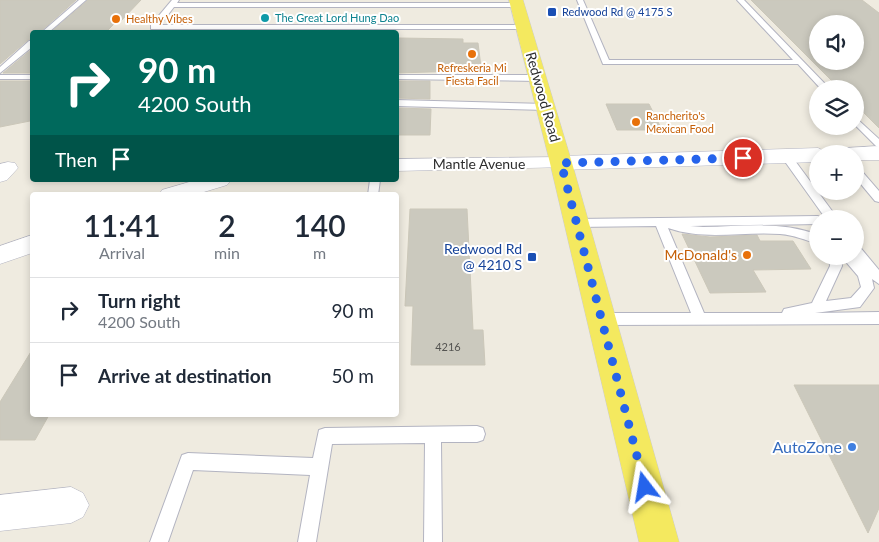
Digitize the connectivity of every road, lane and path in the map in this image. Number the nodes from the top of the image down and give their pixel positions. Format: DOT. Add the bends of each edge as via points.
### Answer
graph roads {
  1 [pos="83,0"];
  2 [pos="580,0"];
  3 [pos="740,0"];
  4 [pos="262,2"];
  5 [pos="345,2"];
  6 [pos="517,2"];
  7 [pos="174,3"];
  8 [pos="523,26"];
  9 [pos="46,30"];
  10 [pos="30,45"];
  11 [pos="800,62"];
  12 [pos="0,71"];
  13 [pos="0,77"];
  14 [pos="30,77"];
  15 [pos="399,78"];
  16 [pos="538,78"];
  17 [pos="817,80"];
  18 [pos="399,103"];
  19 [pos="546,107"];
  20 [pos="864,129"];
  21 [pos="879,144"];
  22 [pos="864,153"];
  23 [pos="879,153"];
  24 [pos="809,155"];
  25 [pos="786,156"];
  26 [pos="561,163"];
  27 [pos="399,165"];
  28 [pos="864,180"];
  29 [pos="213,182"];
  30 [pos="180,192"];
  31 [pos="879,198"];
  32 [pos="825,210"];
  33 [pos="809,220"];
  34 [pos="576,222"];
  35 [pos="661,222"];
  36 [pos="809,235"];
  37 [pos="30,245"];
  38 [pos="0,255"];
  39 [pos="864,261"];
  40 [pos="836,265"];
  41 [pos="856,265"];
  42 [pos="879,280"];
  43 [pos="816,307"];
  44 [pos="770,318"];
  45 [pos="879,318"];
  46 [pos="601,319"];
  47 [pos="700,319"];
  48 [pos="477,434"];
  49 [pos="433,435"];
  50 [pos="320,467"];
  51 [pos="71,504"];
  52 [pos="0,513"];
  53 [pos="159,542"];
  54 [pos="307,542"];
  55 [pos="432,542"];
  56 [pos="659,542"];
  1 -- 9 [label="lane"];
  2 -- 11 [label="lane" via="606,62"];
  3 -- 11 [label="lane"];
  4 -- 5 [label="lane"];
  4 -- 7 [label="lane"];
  5 -- 6 [label="lane"];
  6 -- 8 [label="main road, Redwood Road"];
  7 -- 8 [label="lane" via="154,26"];
  8 -- 16 [label="main road, Redwood Road"];
  10 -- 12 [label="lane"];
  11 -- 17 [label="lane"];
  13 -- 14 [label="lane"];
  15 -- 16 [label="lane"];
  16 -- 19 [label="main road, Redwood Road"];
  18 -- 19 [label="lane"];
  19 -- 26 [label="main road, Redwood Road"];
  20 -- 21 [label="lane"];
  22 -- 23 [label="street"];
  24 -- 25 [label="street"];
  25 -- 26 [label="street"];
  25 -- 32 [label="lane"];
  26 -- 27 [label="street, Mantle Avenue"];
  26 -- 34 [label="main road, Redwood Road"];
  28 -- 31 [label="lane"];
  29 -- 30 [label="street"];
  33 -- 35 [label="lane"];
  34 -- 35 [label="lane"];
  34 -- 46 [label="main road, Redwood Road"];
  35 -- 36 [label="lane" via="681,231 780,230"];
  35 -- 47 [label="lane"];
  37 -- 38 [label="street"];
  39 -- 42 [label="lane"];
  40 -- 43 [label="lane"];
  41 -- 43 [label="lane" via="864,274 868,288 855,304"];
  43 -- 44 [label="lane"];
  44 -- 45 [label="lane"];
  44 -- 47 [label="lane"];
  46 -- 47 [label="lane"];
  46 -- 56 [label="main road, Redwood Road"];
  48 -- 49 [label="lane"];
  49 -- 50 [label="lane" via="325,436"];
  49 -- 55 [label="lane"];
  50 -- 53 [label="lane" via="188,461"];
  50 -- 54 [label="lane"];
  51 -- 52 [label="street"];
}
